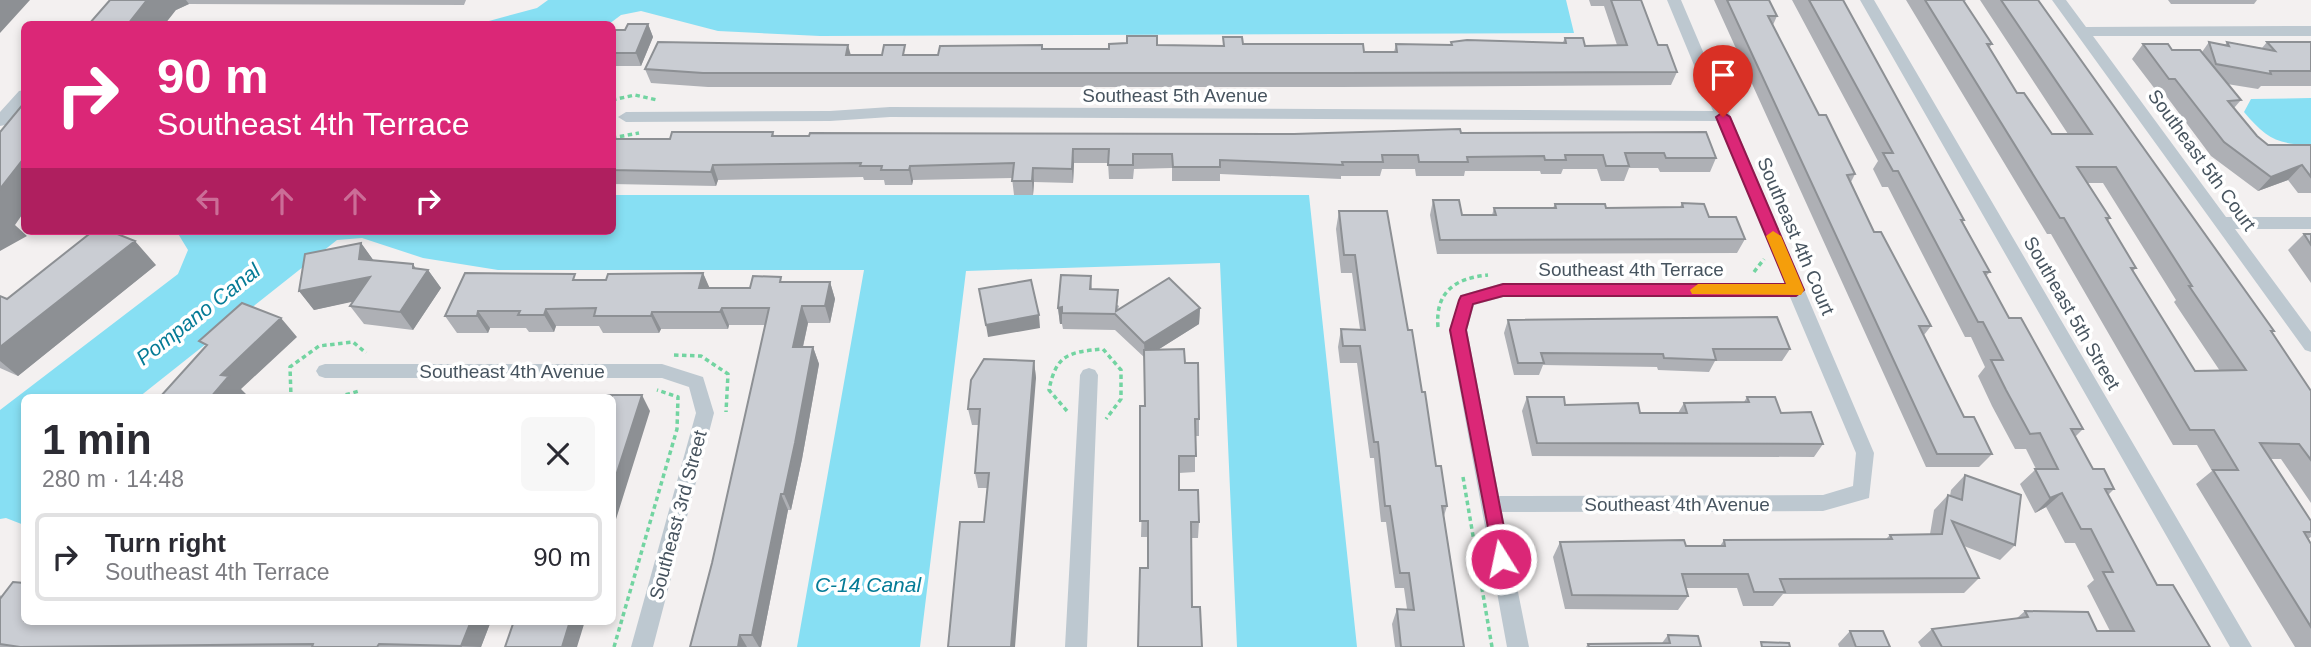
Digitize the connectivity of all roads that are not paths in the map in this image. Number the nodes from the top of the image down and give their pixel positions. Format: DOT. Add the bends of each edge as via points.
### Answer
graph roads {
  1 [pos="1674,0"];
  2 [pos="1867,0"];
  3 [pos="2059,0"];
  4 [pos="2311,31"];
  5 [pos="2082,32"];
  6 [pos="21,98"];
  7 [pos="626,117"];
  8 [pos="1723,117"];
  9 [pos="0,121"];
  10 [pos="2222,223"];
  11 [pos="2311,223"];
  12 [pos="1796,290"];
  13 [pos="2311,345"];
  14 [pos="325,371"];
  15 [pos="1089,375"];
  16 [pos="697,382"];
  17 [pos="1861,492"];
  18 [pos="1491,504"];
  19 [pos="642,647"];
  20 [pos="1076,647"];
  21 [pos="1518,647"];
  22 [pos="2241,647"];
  1 -- 8 [label="street, Southeast 4th Court"];
  2 -- 22 [label="street, Southeast 5th Street"];
  3 -- 5 [label="street, Southeast 5th Court"];
  4 -- 5 [label="street"];
  5 -- 10 [label="street, Southeast 5th Court"];
  6 -- 9 [label="street"];
  7 -- 8 [label="street, Southeast 5th Avenue" via="890,112"];
  8 -- 12 [label="street, Southeast 4th Court"];
  10 -- 11 [label="street"];
  10 -- 13 [label="street, Southeast 5th Court"];
  12 -- 17 [label="street, Southeast 4th Court" via="1864,453"];
  12 -- 18 [label="street, Southeast 4th Terrace" via="1503,290 1467,300 1458,330"];
  14 -- 16 [label="street, Southeast 4th Avenue" via="662,371"];
  15 -- 20 [label="street"];
  16 -- 19 [label="street, Southeast 3rd Street" via="705,413"];
  17 -- 18 [label="street, Southeast 4th Avenue" via="1823,503"];
  18 -- 21 [label="street"];
}
